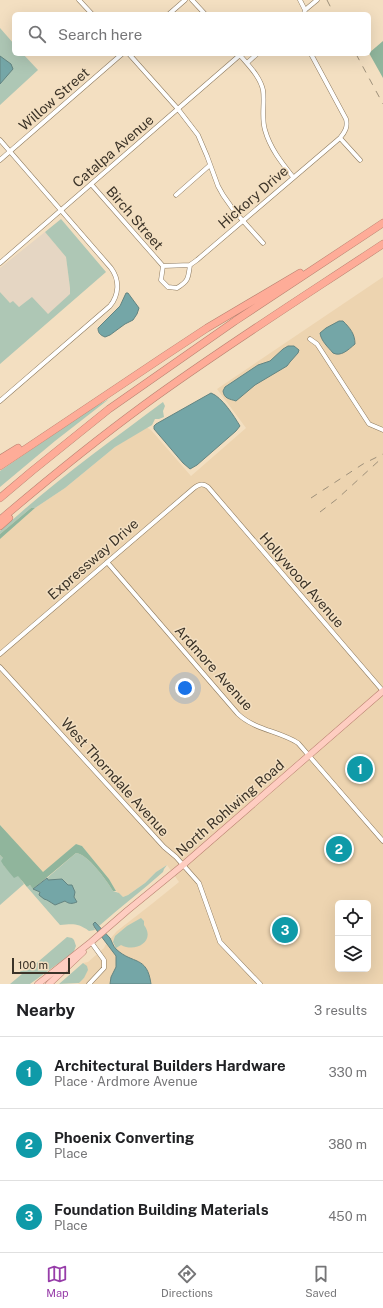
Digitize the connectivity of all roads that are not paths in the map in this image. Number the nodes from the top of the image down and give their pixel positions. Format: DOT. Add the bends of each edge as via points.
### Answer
graph roads {
  1 [pos="79,0"];
  2 [pos="185,0"];
  3 [pos="192,0"];
  4 [pos="300,0"];
  5 [pos="317,0"];
  6 [pos="90,12"];
  7 [pos="171,12"];
  8 [pos="203,12"];
  9 [pos="305,12"];
  10 [pos="120,56"];
  11 [pos="131,56"];
  12 [pos="239,56"];
  13 [pos="241,56"];
  14 [pos="254,56"];
  15 [pos="312,56"];
  16 [pos="247,63"];
  17 [pos="178,109"];
  18 [pos="340,138"];
  19 [pos="0,140"];
  20 [pos="10,151"];
  21 [pos="0,160"];
  22 [pos="360,160"];
  23 [pos="210,165"];
  24 [pos="293,177"];
  25 [pos="91,184"];
  26 [pos="176,195"];
  27 [pos="62,210"];
  28 [pos="243,221"];
  29 [pos="383,223"];
  30 [pos="263,243"];
  31 [pos="383,244"];
  32 [pos="336,254"];
  33 [pos="0,263"];
  34 [pos="162,266"];
  35 [pos="190,266"];
  36 [pos="310,339"];
  37 [pos="0,401"];
  38 [pos="76,415"];
  39 [pos="383,430"];
  40 [pos="0,459"];
  41 [pos="0,466"];
  42 [pos="46,482"];
  43 [pos="202,484"];
  44 [pos="0,498"];
  45 [pos="0,520"];
  46 [pos="0,526"];
  47 [pos="107,562"];
  48 [pos="0,654"];
  49 [pos="0,667"];
  50 [pos="383,691"];
  51 [pos="308,755"];
  52 [pos="383,841"];
  53 [pos="183,865"];
  54 [pos="92,942"];
  55 [pos="38,984"];
  56 [pos="50,984"];
  57 [pos="89,984"];
  58 [pos="260,984"];
  1 -- 6 [label="street"];
  2 -- 7 [label="street"];
  3 -- 8 [label="street"];
  4 -- 9 [label="street"];
  5 -- 9 [label="street"];
  10 -- 20 [label="street, Willow Street"];
  11 -- 17 [label="street"];
  12 -- 17 [label="street, Catalpa Avenue"];
  13 -- 16 [label="street"];
  14 -- 16 [label="street"];
  15 -- 18 [label="street" via="346,119 346,128"];
  16 -- 24 [label="street" via="263,91 264,128 268,140 276,156"];
  17 -- 23 [label="street" via="198,135"];
  17 -- 25 [label="street, Catalpa Avenue"];
  18 -- 22 [label="street"];
  18 -- 24 [label="street, Hickory Drive"];
  19 -- 20 [label="street"];
  20 -- 21 [label="street, Willow Street"];
  20 -- 27 [label="street"];
  23 -- 26 [label="street"];
  23 -- 28 [label="street" via="223,195"];
  24 -- 28 [label="street, Hickory Drive"];
  25 -- 27 [label="street, Catalpa Avenue"];
  25 -- 34 [label="street, Birch Street"];
  27 -- 33 [label="street, Catalpa Avenue"];
  27 -- 37 [label="street" via="113,271 117,280 117,292 114,301 108,307"];
  28 -- 30 [label="street"];
  28 -- 35 [label="street, Hickory Drive"];
  29 -- 32 [label="highway"];
  31 -- 42 [label="highway" via="181,379 104,435"];
  32 -- 38 [label="highway" via="207,328"];
  32 -- 44 [label="highway" via="109,409"];
  34 -- 35 [label="street, Birch Street"];
  34 -- 35 [label="street, Birch Street" via="161,280 168,286 178,288 186,283"];
  36 -- 39 [label="street" via="317,344 370,424"];
  38 -- 40 [label="highway" via="61,421"];
  38 -- 41 [label="highway"];
  42 -- 45 [label="highway"];
  42 -- 46 [label="highway"];
  43 -- 47 [label="street, Expressway Drive" via="197,485"];
  43 -- 50 [label="street, Hollywood Avenue" via="208,487"];
  47 -- 48 [label="street, Expressway Drive"];
  47 -- 51 [label="street, Ardmore Avenue" via="238,714 251,724 289,738"];
  49 -- 53 [label="street, West Thorndale Avenue"];
  50 -- 51 [label="main road, North Rohlwing Road"];
  51 -- 52 [label="street, Ardmore Avenue"];
  51 -- 53 [label="main road, North Rohlwing Road"];
  53 -- 54 [label="main road, North Rohlwing Road"];
  53 -- 58 [label="street, West Thorndale Avenue" via="200,886 220,942"];
  54 -- 55 [label="main road, North Rohlwing Road"];
  54 -- 56 [label="main road, North Rohlwing Road"];
  54 -- 57 [label="street" via="104,960 104,968"];
}
